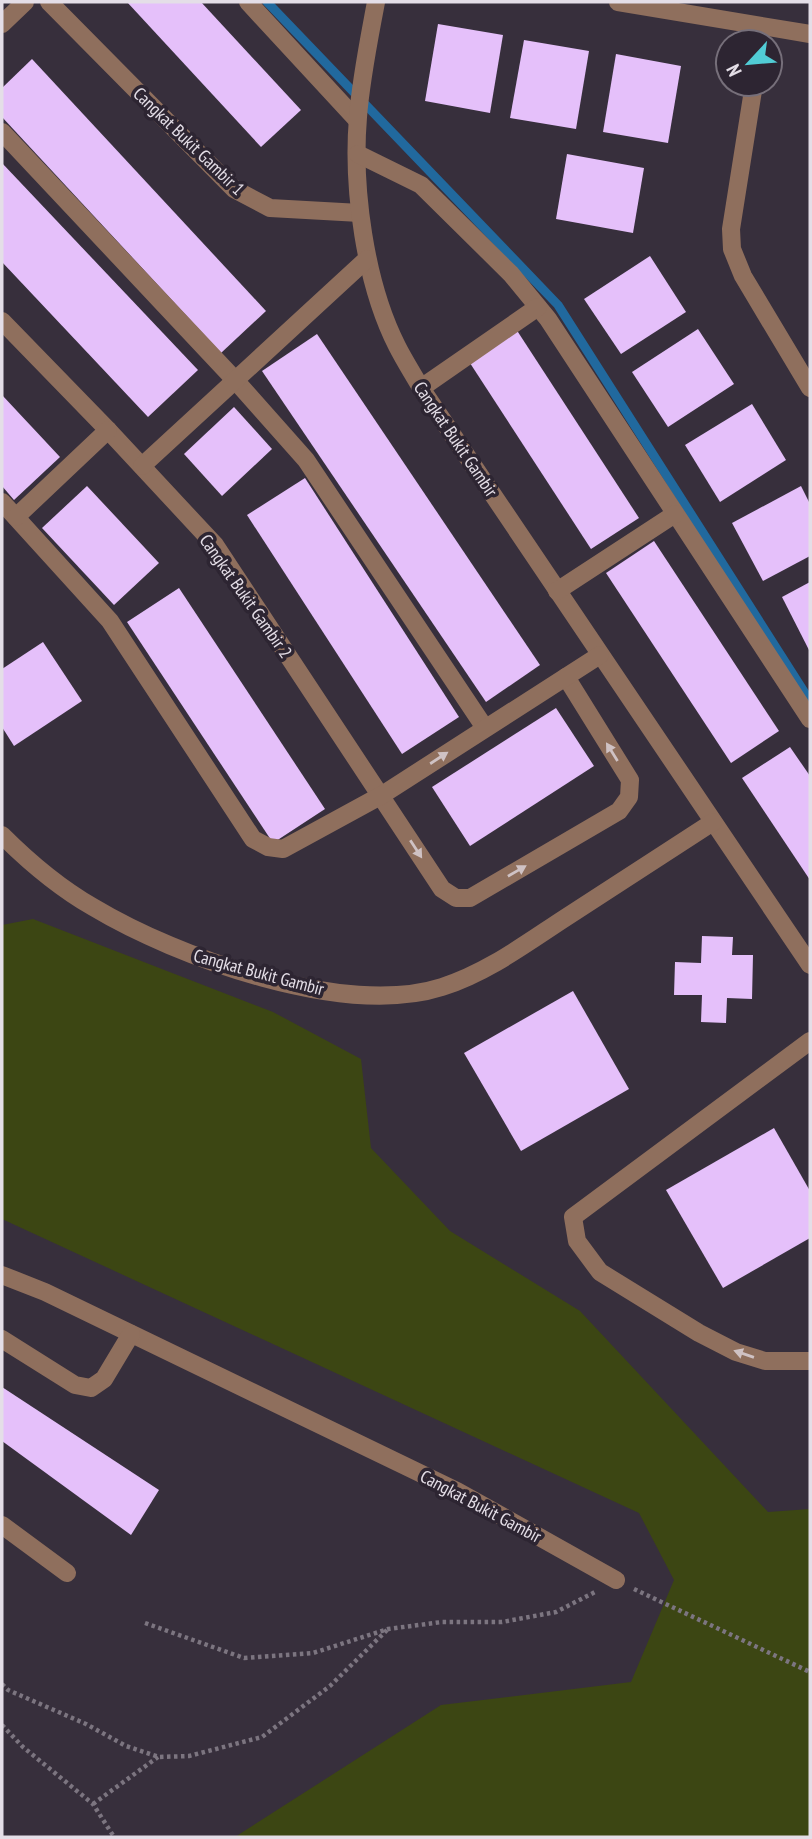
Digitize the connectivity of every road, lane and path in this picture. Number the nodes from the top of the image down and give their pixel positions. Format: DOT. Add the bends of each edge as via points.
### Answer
graph roads {
  1 [pos="25,2"];
  2 [pos="248,2"];
  3 [pos="376,2"];
  4 [pos="618,2"];
  5 [pos="58,5"];
  6 [pos="2,24"];
  7 [pos="736,28"];
  8 [pos="784,34"];
  9 [pos="810,34"];
  10 [pos="752,98"];
  11 [pos="358,114"];
  12 [pos="2,132"];
  13 [pos="358,154"];
  14 [pos="360,213"];
  15 [pos="368,259"];
  16 [pos="538,307"];
  17 [pos="2,321"];
  18 [pos="235,380"];
  19 [pos="421,388"];
  20 [pos="810,388"];
  21 [pos="108,430"];
  22 [pos="142,467"];
  23 [pos="2,502"];
  24 [pos="675,514"];
  25 [pos="16,517"];
  26 [pos="557,591"];
  27 [pos="600,655"];
  28 [pos="566,677"];
  29 [pos="810,719"];
  30 [pos="485,728"];
  31 [pos="382,795"];
  32 [pos="713,822"];
  33 [pos="2,835"];
  34 [pos="810,929"];
  35 [pos="795,941"];
  36 [pos="810,965"];
  37 [pos="810,1041"];
  38 [pos="2,1275"];
  39 [pos="131,1334"];
  40 [pos="2,1339"];
  41 [pos="810,1361"];
  42 [pos="2,1525"];
  43 [pos="67,1573"];
  44 [pos="616,1580"];
  45 [pos="145,1623"];
  46 [pos="388,1629"];
  47 [pos="810,1672"];
  48 [pos="2,1684"];
  49 [pos="2,1725"];
  50 [pos="159,1757"];
  51 [pos="93,1804"];
  52 [pos="114,1837"];
  1 -- 6 [label="street"];
  2 -- 11 [label="street"];
  3 -- 11 [label="street, Cangkat Bukit Gambir"];
  4 -- 7 [label="street"];
  5 -- 14 [label="street, Cangkat Bukit Gambir 1" via="234,189 270,208"];
  8 -- 9 [label="street"];
  10 -- 20 [label="street" via="731,229 732,249 743,276"];
  11 -- 13 [label="street, Cangkat Bukit Gambir"];
  12 -- 18 [label="street"];
  13 -- 14 [label="street, Cangkat Bukit Gambir"];
  13 -- 16 [label="street" via="421,185"];
  14 -- 15 [label="street, Cangkat Bukit Gambir"];
  15 -- 18 [label="street"];
  15 -- 19 [label="street, Cangkat Bukit Gambir" via="397,345"];
  16 -- 19 [label="street"];
  16 -- 24 [label="street"];
  17 -- 21 [label="street, Cangkat Bukit Gambir 2"];
  18 -- 22 [label="street"];
  18 -- 30 [label="street" via="306,460"];
  19 -- 26 [label="street, Cangkat Bukit Gambir"];
  21 -- 22 [label="street, Cangkat Bukit Gambir 2"];
  21 -- 25 [label="street"];
  22 -- 31 [label="street, Cangkat Bukit Gambir 2" via="215,545"];
  23 -- 25 [label="street"];
  24 -- 26 [label="street"];
  24 -- 29 [label="street"];
  25 -- 31 [label="street" via="110,621 253,839 283,849"];
  26 -- 27 [label="street, Cangkat Bukit Gambir"];
  27 -- 28 [label="street"];
  27 -- 32 [label="street, Cangkat Bukit Gambir"];
  28 -- 30 [label="street"];
  31 -- 28 [label="street, Cangkat Bukit Gambir 2, one-way" via="442,889 456,898 470,898 619,811 629,797 630,780"];
  31 -- 30 [label="street, one-way"];
  32 -- 33 [label="street, Cangkat Bukit Gambir" via="495,963 441,987 388,996 284,982 152,939 91,906"];
  32 -- 35 [label="street, Cangkat Bukit Gambir"];
  34 -- 35 [label="street"];
  35 -- 36 [label="street, Cangkat Bukit Gambir"];
  41 -- 37 [label="street, one-way" via="765,1361 736,1352 600,1272 577,1241 573,1217"];
  38 -- 39 [label="street, Cangkat Bukit Gambir"];
  39 -- 40 [label="street" via="104,1379 91,1388 75,1385"];
  39 -- 44 [label="street, Cangkat Bukit Gambir" via="457,1491"];
  42 -- 43 [label="street"];
  44 -- 46 [label="path" via="556,1612 502,1622 442,1622"];
  44 -- 47 [label="path"];
  45 -- 46 [label="path" via="244,1658 313,1653"];
  46 -- 50 [label="path" via="330,1686 262,1737 189,1756"];
  48 -- 50 [label="path" via="126,1746"];
  49 -- 51 [label="path"];
  50 -- 51 [label="path"];
  51 -- 52 [label="path"];
}
